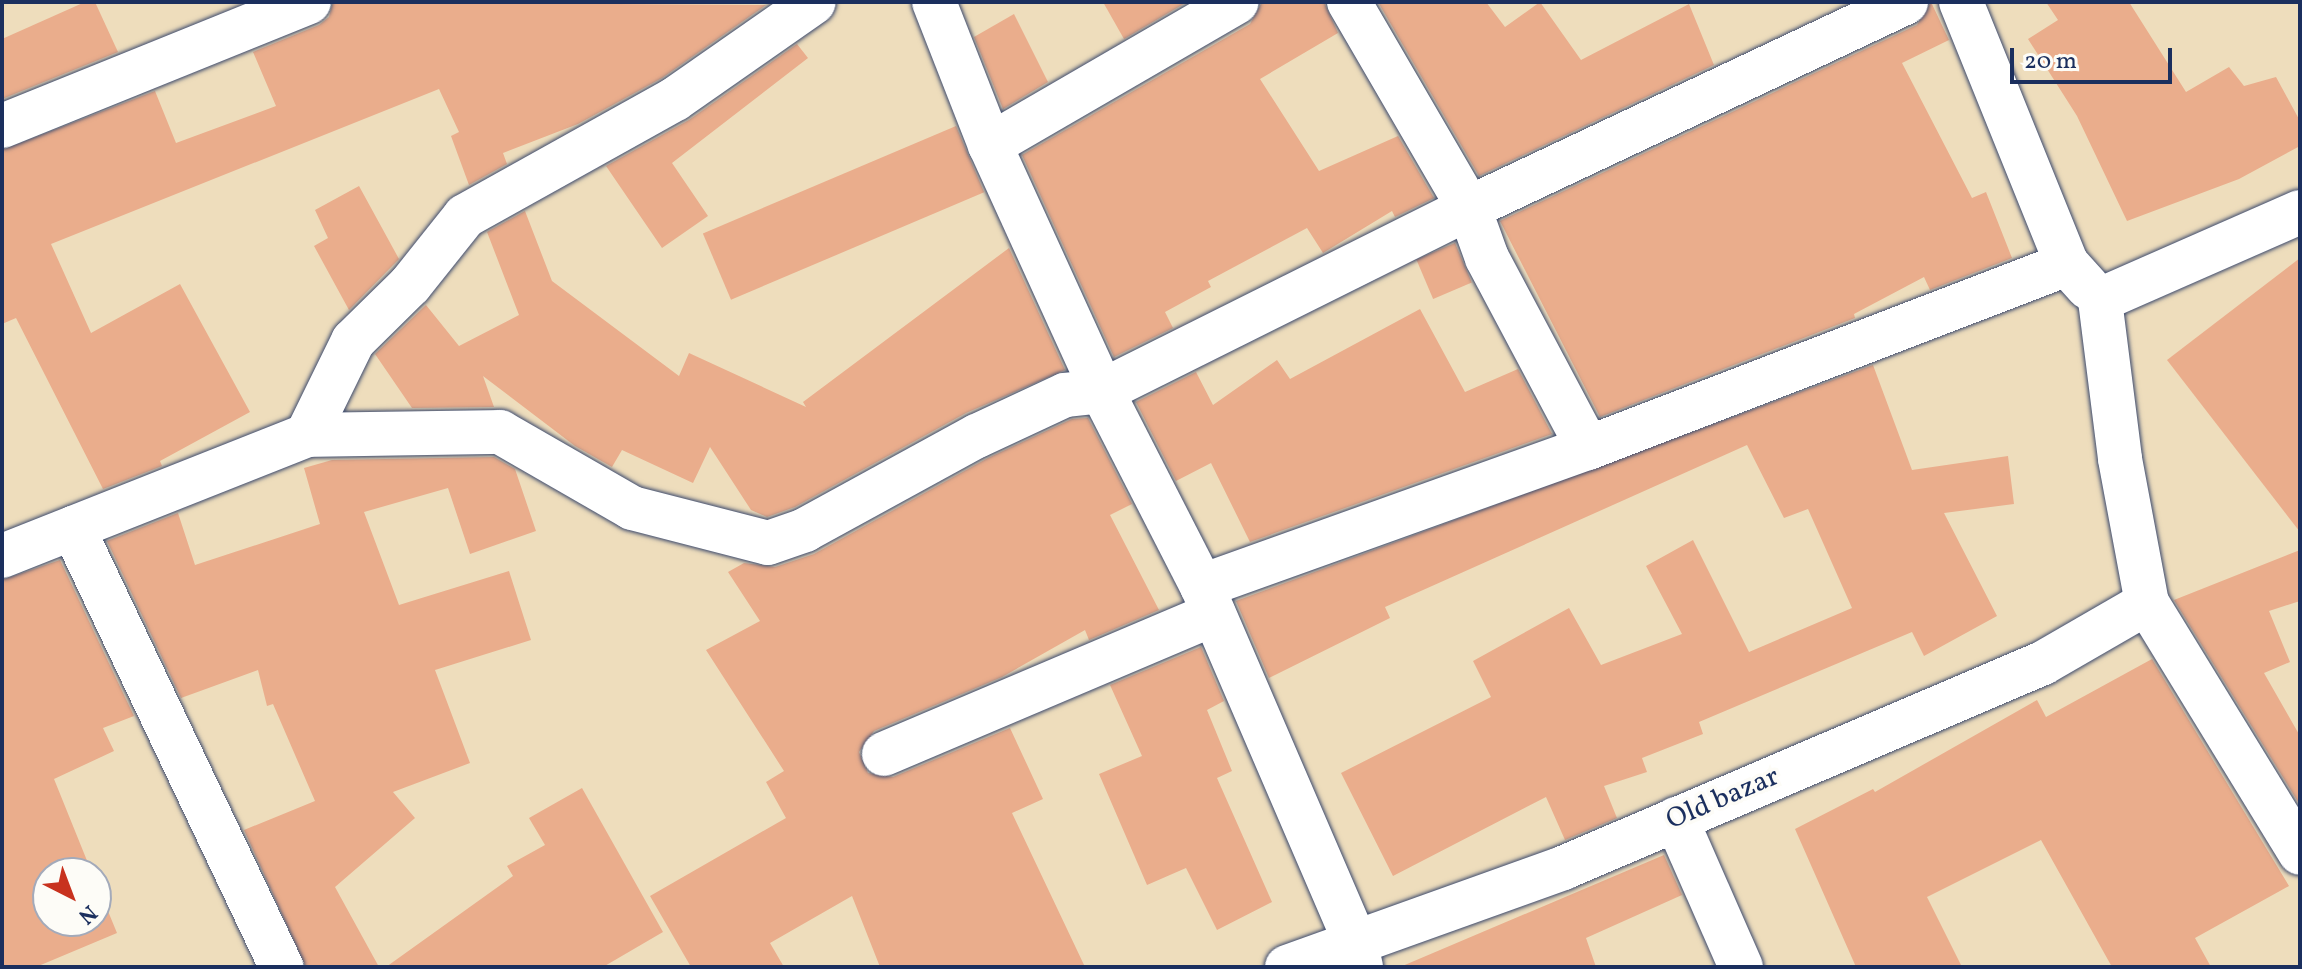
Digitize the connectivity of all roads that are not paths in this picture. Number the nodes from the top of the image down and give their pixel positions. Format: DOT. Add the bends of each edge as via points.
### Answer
graph roads {
  1 [pos="309,2"];
  2 [pos="814,2"];
  3 [pos="934,2"];
  4 [pos="1237,2"];
  5 [pos="1349,2"];
  6 [pos="1906,2"];
  7 [pos="1961,2"];
  8 [pos="2,126"];
  9 [pos="990,145"];
  10 [pos="1469,208"];
  11 [pos="2300,212"];
  12 [pos="2067,264"];
  13 [pos="2100,300"];
  14 [pos="1102,391"];
  15 [pos="307,435"];
  16 [pos="1588,448"];
  17 [pos="73,528"];
  18 [pos="2,556"];
  19 [pos="1208,600"];
  20 [pos="2147,603"];
  21 [pos="884,754"];
  22 [pos="1676,819"];
  23 [pos="2300,853"];
  24 [pos="1358,954"];
  25 [pos="281,967"];
  26 [pos="1287,967"];
  27 [pos="1741,967"];
  1 -- 8 [label="street"];
  2 -- 15 [label="street" via="675,99 465,216 410,285 353,341"];
  3 -- 9 [label="street"];
  4 -- 9 [label="street"];
  5 -- 10 [label="street"];
  6 -- 10 [label="street"];
  7 -- 12 [label="street"];
  9 -- 14 [label="street"];
  10 -- 14 [label="street"];
  10 -- 16 [label="street" via="1487,258"];
  11 -- 13 [label="street"];
  12 -- 13 [label="street"];
  12 -- 16 [label="street"];
  13 -- 20 [label="street" via="2120,459"];
  14 -- 15 [label="street" via="1065,395 977,436 805,530 768,543 632,508 500,432"];
  14 -- 19 [label="street"];
  15 -- 17 [label="street"];
  16 -- 19 [label="street"];
  17 -- 18 [label="street"];
  17 -- 25 [label="street"];
  19 -- 21 [label="street"];
  19 -- 24 [label="street"];
  20 -- 22 [label="street, Old bazar" via="2043,663"];
  20 -- 23 [label="street"];
  22 -- 24 [label="street, Old bazar"];
  22 -- 27 [label="street"];
  24 -- 26 [label="street, Old bazar"];
}
